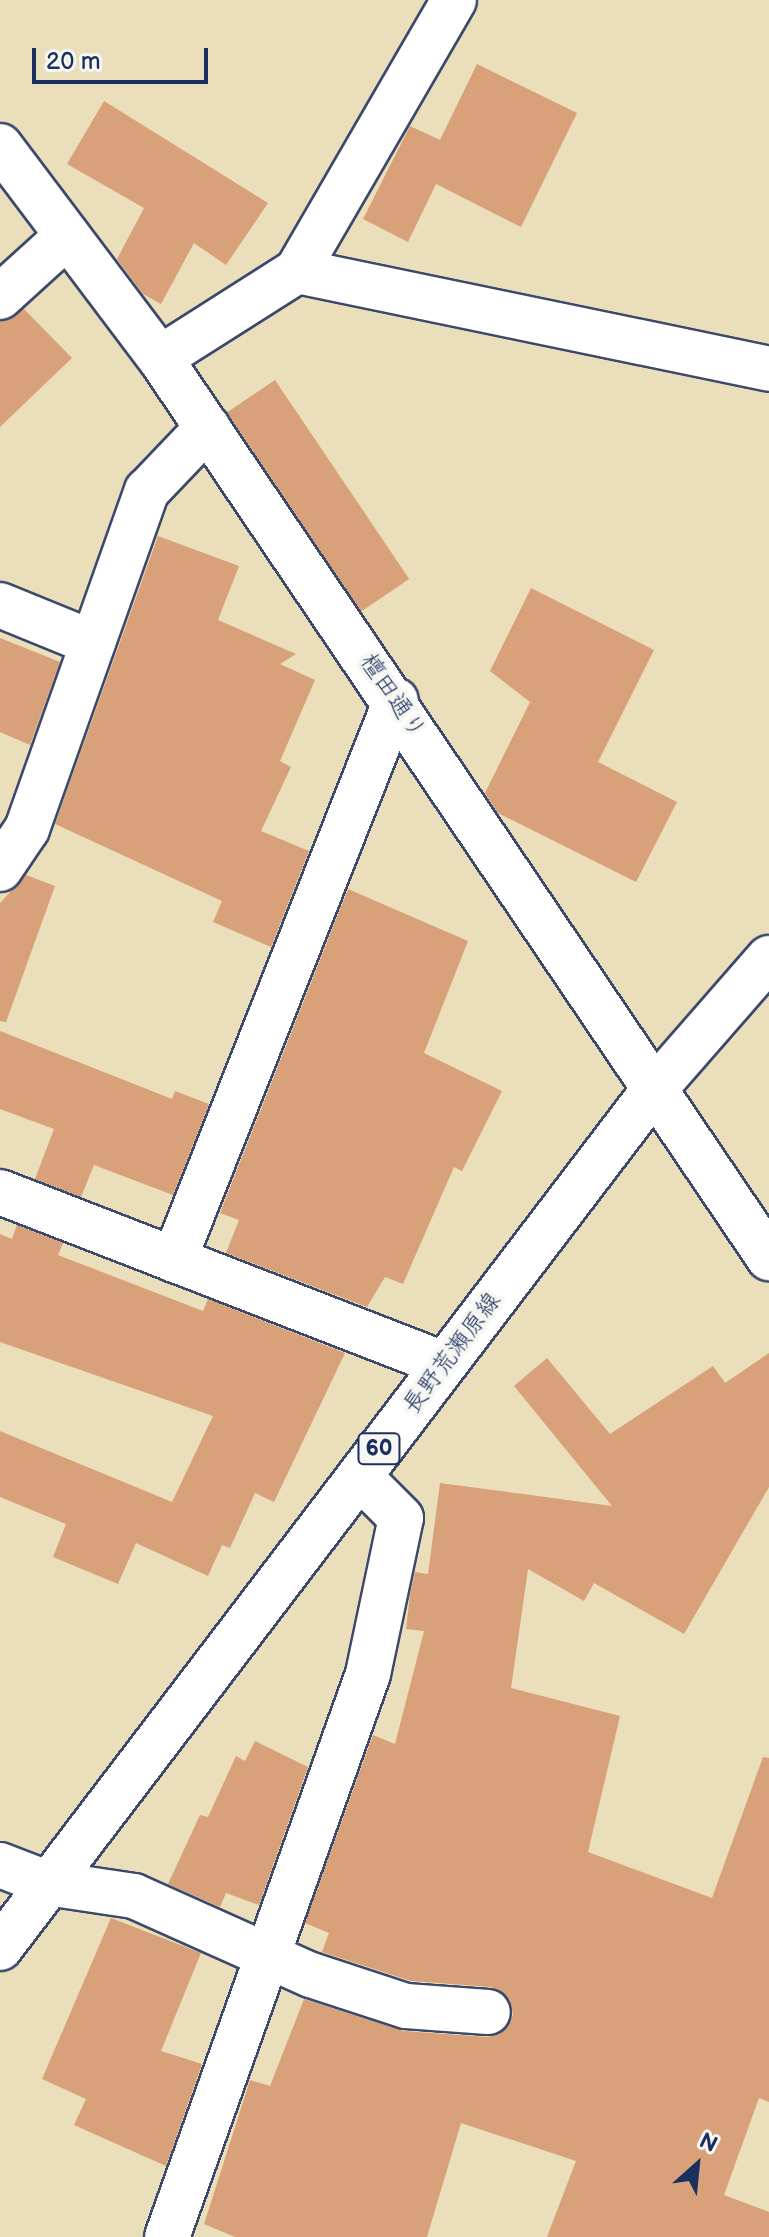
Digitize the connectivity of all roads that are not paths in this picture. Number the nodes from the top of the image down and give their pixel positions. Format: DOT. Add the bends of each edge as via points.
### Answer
graph roads {
  1 [pos="454,0"];
  2 [pos="0,146"];
  3 [pos="67,236"];
  4 [pos="297,271"];
  5 [pos="0,297"];
  6 [pos="160,358"];
  7 [pos="769,369"];
  8 [pos="208,427"];
  9 [pos="0,605"];
  10 [pos="93,643"];
  11 [pos="396,700"];
  12 [pos="0,869"];
  13 [pos="769,958"];
  14 [pos="652,1092"];
  15 [pos="0,1192"];
  16 [pos="769,1258"];
  17 [pos="174,1260"];
  18 [pos="444,1364"];
  19 [pos="359,1476"];
  20 [pos="0,1865"];
  21 [pos="47,1883"];
  22 [pos="0,1948"];
  23 [pos="267,1956"];
  24 [pos="488,2012"];
  25 [pos="167,2237"];
  1 -- 4 [label="street"];
  2 -- 3 [label="street, 檀田通り"];
  3 -- 5 [label="street"];
  3 -- 6 [label="street, 檀田通り"];
  4 -- 6 [label="street"];
  4 -- 7 [label="street"];
  6 -- 8 [label="street, 檀田通り"];
  8 -- 10 [label="street" via="147,491"];
  8 -- 11 [label="street, 檀田通り"];
  9 -- 10 [label="street"];
  10 -- 12 [label="street" via="27,829"];
  11 -- 14 [label="street, 檀田通り"];
  11 -- 17 [label="street"];
  13 -- 14 [label="street, 長野荒瀬原線 / 60"];
  14 -- 16 [label="street, 檀田通り"];
  14 -- 18 [label="street, 長野荒瀬原線 / 60"];
  15 -- 17 [label="street"];
  17 -- 18 [label="street"];
  18 -- 19 [label="street, 長野荒瀬原線 / 60"];
  19 -- 21 [label="street, 長野荒瀬原線 / 60"];
  19 -- 23 [label="street" via="401,1518 368,1674"];
  20 -- 21 [label="street"];
  21 -- 22 [label="street, 長野荒瀬原線 / 60"];
  21 -- 23 [label="street" via="134,1896"];
  23 -- 24 [label="street" via="406,2006"];
  23 -- 25 [label="street"];
}
